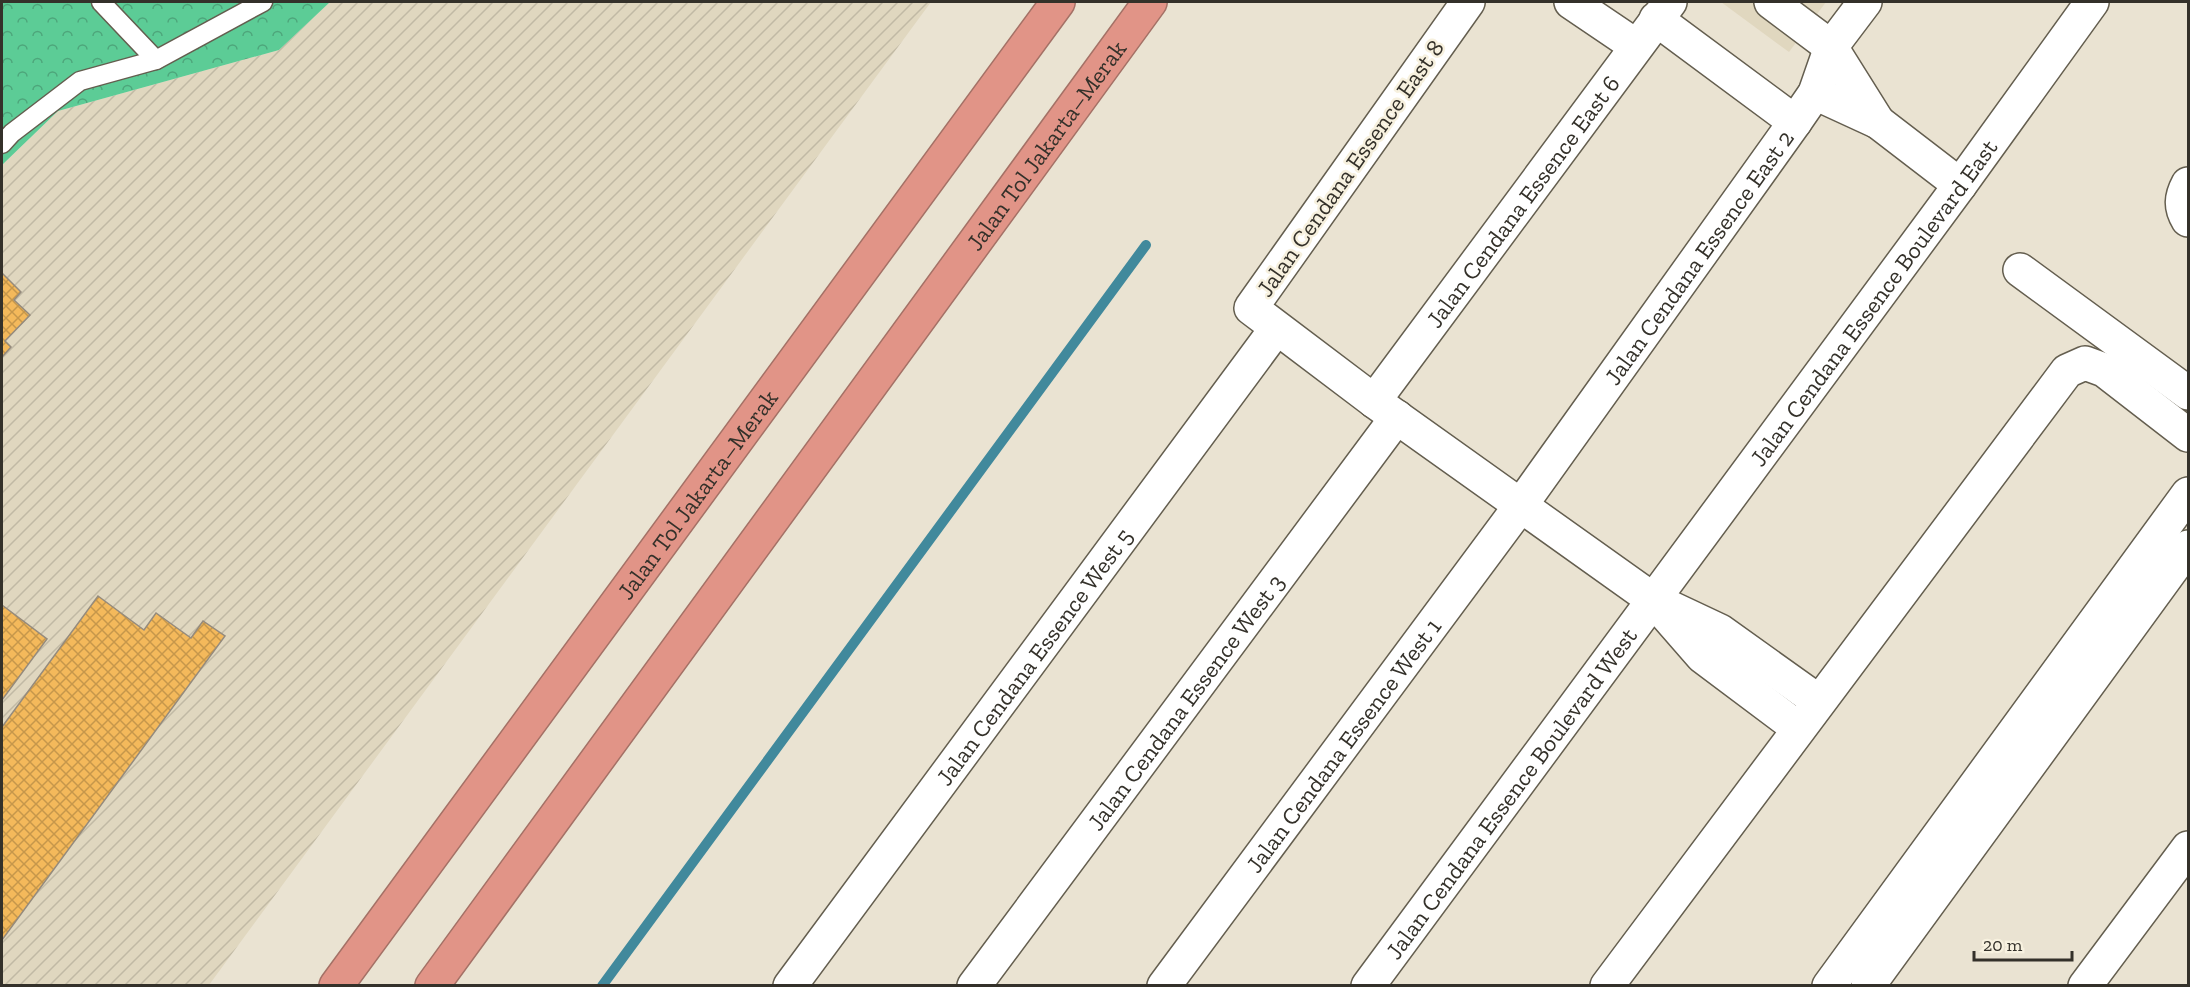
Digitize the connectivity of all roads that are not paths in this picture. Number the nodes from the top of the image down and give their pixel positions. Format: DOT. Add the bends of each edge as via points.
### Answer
graph roads {
  1 [pos="101,2"];
  2 [pos="263,2"];
  3 [pos="1058,2"];
  4 [pos="1150,2"];
  5 [pos="1467,2"];
  6 [pos="1571,2"];
  7 [pos="1771,2"];
  8 [pos="1865,2"];
  9 [pos="2092,2"];
  10 [pos="1663,10"];
  11 [pos="1636,46"];
  12 [pos="1831,47"];
  13 [pos="156,60"];
  14 [pos="1815,93"];
  15 [pos="1795,122"];
  16 [pos="1878,122"];
  17 [pos="2,144"];
  18 [pos="2188,184"];
  19 [pos="1960,185"];
  20 [pos="2188,220"];
  21 [pos="2020,270"];
  22 [pos="1276,329"];
  23 [pos="2188,393"];
  24 [pos="1386,409"];
  25 [pos="2188,435"];
  26 [pos="2188,494"];
  27 [pos="1521,505"];
  28 [pos="2188,548"];
  29 [pos="1652,599"];
  30 [pos="1818,701"];
  31 [pos="1798,728"];
  32 [pos="1953,843"];
  33 [pos="2188,848"];
  34 [pos="336,986"];
  35 [pos="432,986"];
  36 [pos="789,986"];
  37 [pos="974,986"];
  38 [pos="1164,986"];
  39 [pos="1368,986"];
  40 [pos="1608,986"];
  41 [pos="1829,986"];
  42 [pos="1868,986"];
  43 [pos="2085,986"];
  1 -- 13 [label="lane"];
  2 -- 13 [label="lane"];
  3 -- 34 [label="highway, Jalan Tol Jakarta–Merak"];
  4 -- 35 [label="highway, Jalan Tol Jakarta–Merak"];
  5 -- 22 [label="street, Jalan Cendana Essence East 8" via="1251,308"];
  6 -- 11 [label="street"];
  7 -- 12 [label="street"];
  8 -- 12 [label="street, Jalan Cendana Essence East 2"];
  9 -- 19 [label="street, Jalan Cendana Essence Boulevard East"];
  10 -- 11 [label="street, Jalan Cendana Essence East 6"];
  10 -- 15 [label="street"];
  11 -- 24 [label="street, Jalan Cendana Essence East 6"];
  12 -- 14 [label="street, Jalan Cendana Essence East 2"];
  12 -- 16 [label="street"];
  13 -- 17 [label="lane" via="80,81"];
  14 -- 15 [label="street, Jalan Cendana Essence East 2"];
  14 -- 16 [label="street"];
  15 -- 27 [label="street, Jalan Cendana Essence East 2"];
  16 -- 19 [label="street"];
  18 -- 20 [label="street" via="2182,196"];
  19 -- 29 [label="street, Jalan Cendana Essence Boulevard East"];
  21 -- 23 [label="street"];
  22 -- 24 [label="street"];
  22 -- 36 [label="street, Jalan Cendana Essence West 5"];
  24 -- 27 [label="street"];
  24 -- 37 [label="street, Jalan Cendana Essence West 3"];
  25 -- 30 [label="street" via="2103,370 2085,363 2067,371"];
  26 -- 32 [label="street"];
  27 -- 29 [label="street"];
  27 -- 38 [label="street, Jalan Cendana Essence West 1"];
  28 -- 32 [label="street"];
  29 -- 30 [label="street" via="1720,631"];
  29 -- 31 [label="street" via="1702,656"];
  29 -- 39 [label="street, Jalan Cendana Essence Boulevard West"];
  30 -- 31 [label="street"];
  31 -- 40 [label="street"];
  32 -- 41 [label="street"];
  32 -- 42 [label="street"];
  33 -- 43 [label="street"];
}
